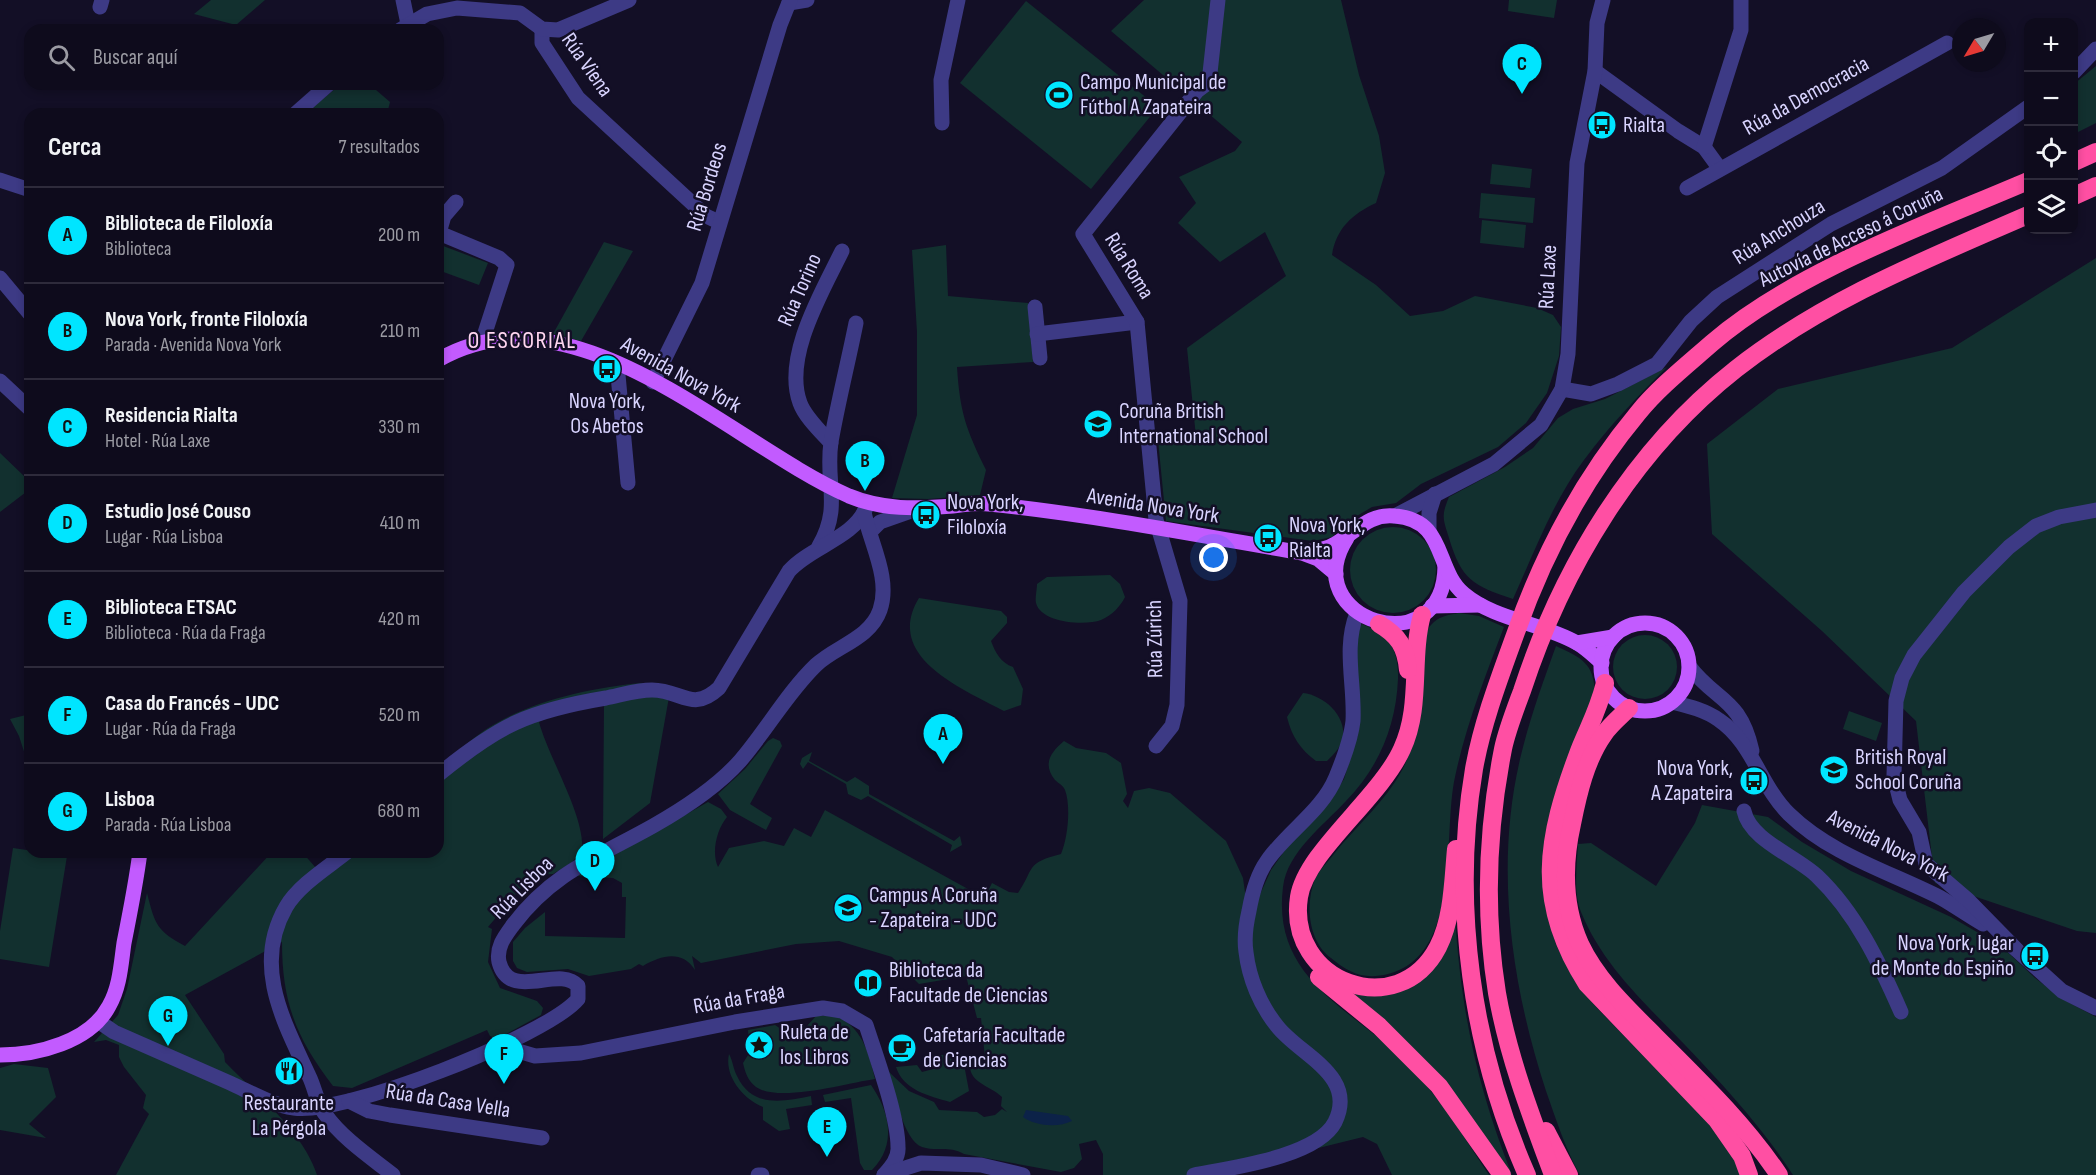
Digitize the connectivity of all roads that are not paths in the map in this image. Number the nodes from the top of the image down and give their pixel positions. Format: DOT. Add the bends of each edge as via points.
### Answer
graph roads {
  1 [pos="403,0"];
  2 [pos="629,0"];
  3 [pos="807,0"];
  4 [pos="958,0"];
  5 [pos="1218,0"];
  6 [pos="1603,0"];
  7 [pos="790,2"];
  8 [pos="1746,2"];
  9 [pos="404,24"];
  10 [pos="409,24"];
  11 [pos="542,29"];
  12 [pos="1947,43"];
  13 [pos="2096,49"];
  14 [pos="2078,67"];
  15 [pos="1595,71"];
  16 [pos="322,90"];
  17 [pos="302,108"];
  18 [pos="2024,110"];
  19 [pos="942,123"];
  20 [pos="1704,147"];
  21 [pos="2096,152"];
  22 [pos="2078,160"];
  23 [pos="1720,170"];
  24 [pos="0,180"];
  25 [pos="2024,183"];
  26 [pos="2096,186"];
  27 [pos="24,188"];
  28 [pos="1688,188"];
  29 [pos="2078,194"];
  30 [pos="456,202"];
  31 [pos="444,216"];
  32 [pos="2024,217"];
  33 [pos="719,222"];
  34 [pos="444,235"];
  35 [pos="842,251"];
  36 [pos="0,278"];
  37 [pos="24,307"];
  38 [pos="1035,307"];
  39 [pos="1137,322"];
  40 [pos="856,323"];
  41 [pos="1037,334"];
  42 [pos="482,342"];
  43 [pos="444,358"];
  44 [pos="1040,358"];
  45 [pos="617,364"];
  46 [pos="0,381"];
  47 [pos="653,382"];
  48 [pos="1562,390"];
  49 [pos="24,403"];
  50 [pos="831,443"];
  51 [pos="628,483"];
  52 [pos="831,486"];
  53 [pos="1435,494"];
  54 [pos="889,508"];
  55 [pos="917,509"];
  56 [pos="2096,510"];
  57 [pos="864,512"];
  58 [pos="1395,516"];
  59 [pos="1158,528"];
  60 [pos="870,532"];
  61 [pos="1429,532"];
  62 [pos="1349,535"];
  63 [pos="819,546"];
  64 [pos="1302,553"];
  65 [pos="1445,563"];
  66 [pos="1336,574"];
  67 [pos="1480,605"];
  68 [pos="1427,610"];
  69 [pos="1357,613"];
  70 [pos="1379,624"];
  71 [pos="1613,638"];
  72 [pos="1577,643"];
  73 [pos="1602,663"];
  74 [pos="1689,666"];
  75 [pos="1605,682"];
  76 [pos="1492,697"];
  77 [pos="1672,702"];
  78 [pos="1629,708"];
  79 [pos="1156,746"];
  80 [pos="1755,766"];
  81 [pos="444,770"];
  82 [pos="1744,811"];
  83 [pos="139,858"];
  84 [pos="340,858"];
  85 [pos="2017,950"];
  86 [pos="2096,1008"];
  87 [pos="1901,1012"];
  88 [pos="98,1021"];
  89 [pos="509,1044"];
  90 [pos="0,1055"];
  91 [pos="349,1101"];
  92 [pos="1527,1106"];
  93 [pos="320,1107"];
  94 [pos="542,1138"];
  95 [pos="897,1140"];
  96 [pos="921,1163"];
  97 [pos="1228,1172"];
  98 [pos="393,1175"];
  99 [pos="873,1175"];
  100 [pos="884,1175"];
  101 [pos="1023,1175"];
  102 [pos="1194,1175"];
  103 [pos="1502,1175"];
  104 [pos="1527,1175"];
  105 [pos="1552,1175"];
  106 [pos="1569,1175"];
  107 [pos="1749,1175"];
  108 [pos="1779,1175"];
  1 -- 9 [label="street"];
  2 -- 11 [label="street" via="558,30"];
  3 -- 7 [label="street"];
  4 -- 19 [label="street" via="940,80"];
  5 -- 39 [label="street, Rúa Roma" via="1209,82 1197,90 1083,234"];
  6 -- 15 [label="street, Rúa Laxe" via="1597,23"];
  7 -- 33 [label="street, Rúa Bordeos"];
  8 -- 20 [label="street"];
  10 -- 11 [label="street, Rúa Viena" via="427,14 482,8 520,13"];
  11 -- 33 [label="street, Rúa Viena" via="542,43 587,108 706,216"];
  12 -- 23 [label="street, Rúa da Democracia"];
  13 -- 14 [label="street"];
  15 -- 20 [label="street"];
  15 -- 48 [label="street, Rúa Laxe" via="1578,163 1568,354"];
  16 -- 17 [label="street"];
  18 -- 48 [label="street, Rúa Anchouza" via="1942,168 1831,224 1717,297 1691,321 1657,364 1591,394"];
  20 -- 23 [label="street"];
  21 -- 22 [label="highway"];
  23 -- 28 [label="street, Rúa da Democracia"];
  24 -- 27 [label="street"];
  25 -- 76 [label="highway, Autovía de Acceso á Coruña" via="1801,284 1713,342 1639,412 1566,519 1527,600"];
  26 -- 29 [label="highway"];
  30 -- 31 [label="street"];
  32 -- 92 [label="highway" via="1869,285 1814,315 1735,370 1641,464 1581,551 1553,605 1503,747 1491,833 1488,888 1497,995"];
  33 -- 47 [label="street, Rúa Bordeos" via="702,283"];
  34 -- 42 [label="street" via="507,265"];
  35 -- 50 [label="street, Rúa Torino" via="804,331 796,385 800,405"];
  36 -- 37 [label="street"];
  38 -- 41 [label="street"];
  39 -- 41 [label="street"];
  39 -- 59 [label="street, Rúa Roma"];
  40 -- 50 [label="street"];
  41 -- 44 [label="street"];
  42 -- 43 [label="main road, Avenida Nova York"];
  42 -- 45 [label="main road, Avenida Nova York" via="542,340 584,350"];
  45 -- 47 [label="main road, Avenida Nova York"];
  45 -- 51 [label="street"];
  46 -- 49 [label="street"];
  47 -- 52 [label="main road, Avenida Nova York"];
  48 -- 53 [label="street, Rúa Laxe" via="1541,425 1518,446 1494,464"];
  50 -- 52 [label="street"];
  52 -- 54 [label="main road, Avenida Nova York"];
  52 -- 63 [label="street" via="831,517"];
  53 -- 58 [label="street, Rúa Laxe"];
  53 -- 61 [label="street"];
  54 -- 55 [label="main road, Avenida Nova York"];
  54 -- 57 [label="street, Avenida Nova York" via="869,507"];
  55 -- 59 [label="main road, Avenida Nova York" via="986,503"];
  55 -- 60 [label="street" via="880,522"];
  56 -- 85 [label="street, Avenida Nova York" via="2036,526 1964,592 1914,655 1902,678 1893,724 1894,776 1900,800 1919,832 1926,864"];
  57 -- 60 [label="street, Rúa Lisboa"];
  57 -- 63 [label="street" via="854,526"];
  58 -- 61 [label="main road"];
  58 -- 62 [label="main road" via="1370,520"];
  59 -- 64 [label="main road, Avenida Nova York"];
  59 -- 79 [label="street, Rúa Zúrich" via="1180,601 1180,654 1172,726"];
  60 -- 89 [label="street, Rúa Lisboa" via="883,593 881,608 868,629 815,666 724,777 661,821 561,876 502,941 499,961 514,980 571,981 580,994 575,1003 548,1023"];
  61 -- 65 [label="main road"];
  62 -- 64 [label="main road" via="1320,551"];
  62 -- 66 [label="main road" via="1339,553"];
  63 -- 81 [label="street" via="789,571 719,688 708,698 696,702 651,690 531,715 478,742"];
  64 -- 66 [label="main road" via="1318,559"];
  65 -- 67 [label="main road" via="1454,584"];
  65 -- 68 [label="main road" via="1440,593"];
  66 -- 69 [label="main road" via="1346,602"];
  67 -- 68 [label="main road"];
  67 -- 72 [label="main road"];
  68 -- 70 [label="main road" via="1408,622"];
  68 -- 76 [label="highway" via="1415,644 1414,702 1402,749 1380,787 1311,867 1299,896 1298,912 1306,945 1327,973 1342,982 1377,987 1395,984 1427,962 1438,947 1453,883 1464,773 1480,719"];
  69 -- 70 [label="main road"];
  69 -- 97 [label="street" via="1349,635 1353,721 1348,745 1320,804 1266,862 1252,897 1245,950 1263,1006 1284,1034 1329,1071 1340,1107 1335,1123 1311,1144"];
  70 -- 103 [label="highway" via="1393,632 1407,656 1408,691 1400,731 1383,768 1302,864 1290,896 1293,933 1309,966 1326,984 1379,1026 1439,1086"];
  71 -- 72 [label="main road"];
  71 -- 73 [label="main road"];
  71 -- 74 [label="main road" via="1639,623 1664,627 1682,642"];
  72 -- 73 [label="main road"];
  73 -- 75 [label="main road"];
  74 -- 77 [label="main road" via="1685,685"];
  74 -- 80 [label="street, Avenida Nova York" via="1734,706"];
  75 -- 78 [label="main road" via="1610,693"];
  75 -- 107 [label="highway" via="1557,823 1550,877 1556,923 1587,984 1717,1120 1742,1156"];
  76 -- 104 [label="highway, Autovía de Acceso á Coruña" via="1474,769 1470,813 1466,863 1469,958 1478,1022 1499,1102"];
  77 -- 78 [label="main road" via="1652,710"];
  77 -- 80 [label="street, Avenida Nova York" via="1719,720 1740,741"];
  78 -- 108 [label="highway" via="1604,734 1578,795 1566,861 1566,884 1580,945 1605,984 1730,1112"];
  80 -- 85 [label="street, Avenida Nova York" via="1774,797 1809,830 1863,862 1942,898"];
  82 -- 87 [label="street" via="1746,822 1818,877 1851,919 1873,949"];
  83 -- 88 [label="main road" via="119,978 110,1005"];
  84 -- 93 [label="street" via="296,894 286,907 271,947 279,1013"];
  85 -- 86 [label="street, Avenida Nova York" via="2062,991"];
  88 -- 90 [label="main road" via="64,1043 32,1053"];
  88 -- 93 [label="street, Rúa Lisboa" via="114,1032 279,1104 296,1109"];
  89 -- 91 [label="street, Rúa Lisboa"];
  89 -- 95 [label="street, Rúa da Fraga" via="530,1056 581,1053 780,1014 823,1008 842,1011 866,1025"];
  91 -- 93 [label="street, Rúa Lisboa"];
  91 -- 94 [label="street, Rúa da Casa Vella" via="369,1111"];
  92 -- 105 [label="highway"];
  92 -- 106 [label="highway" via="1549,1134"];
  93 -- 98 [label="street" via="353,1143"];
  95 -- 96 [label="street"];
  95 -- 99 [label="street" via="887,1162"];
  95 -- 100 [label="street" via="894,1163"];
  96 -- 100 [label="street"];
  96 -- 101 [label="street" via="981,1165"];
  97 -- 102 [label="street"];
}
